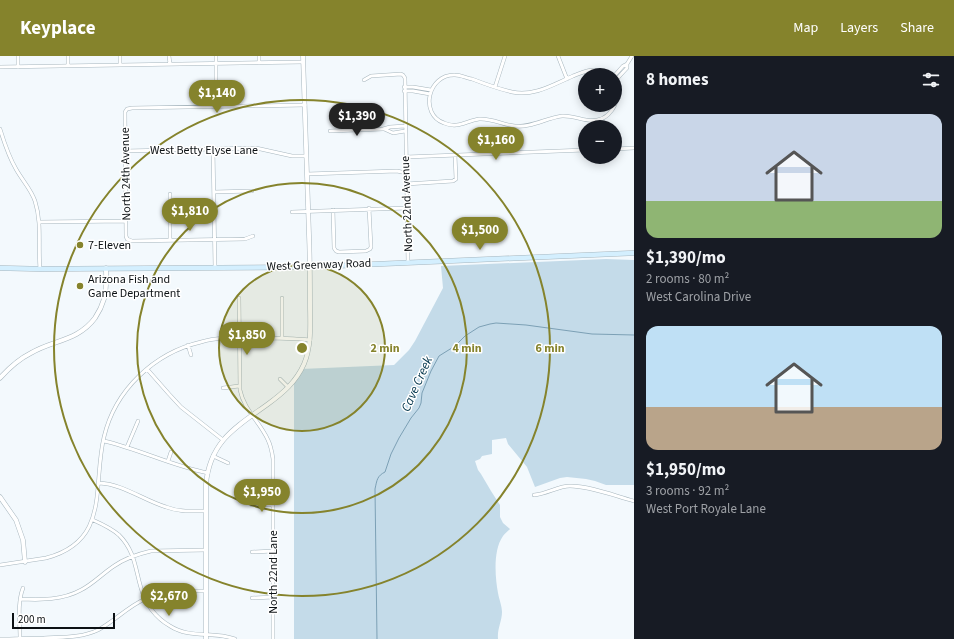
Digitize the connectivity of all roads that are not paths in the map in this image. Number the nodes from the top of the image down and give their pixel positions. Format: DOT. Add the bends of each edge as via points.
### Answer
graph roads {
  1 [pos="18,56"];
  2 [pos="68,56"];
  3 [pos="120,56"];
  4 [pos="170,56"];
  5 [pos="216,56"];
  6 [pos="259,56"];
  7 [pos="303,56"];
  8 [pos="505,56"];
  9 [pos="558,56"];
  10 [pos="632,56"];
  11 [pos="303,62"];
  12 [pos="259,63"];
  13 [pos="170,64"];
  14 [pos="216,64"];
  15 [pos="627,64"];
  16 [pos="120,65"];
  17 [pos="68,66"];
  18 [pos="0,67"];
  19 [pos="18,67"];
  20 [pos="621,68"];
  21 [pos="622,73"];
  22 [pos="578,74"];
  23 [pos="567,79"];
  24 [pos="364,80"];
  25 [pos="404,87"];
  26 [pos="495,87"];
  27 [pos="418,88"];
  28 [pos="404,91"];
  29 [pos="417,92"];
  30 [pos="430,92"];
  31 [pos="305,105"];
  32 [pos="216,106"];
  33 [pos="611,112"];
  34 [pos="392,126"];
  35 [pos="405,126"];
  36 [pos="0,129"];
  37 [pos="384,129"];
  38 [pos="330,130"];
  39 [pos="405,131"];
  40 [pos="393,133"];
  41 [pos="634,148"];
  42 [pos="213,149"];
  43 [pos="622,149"];
  44 [pos="578,150"];
  45 [pos="125,151"];
  46 [pos="455,155"];
  47 [pos="306,156"];
  48 [pos="406,157"];
  49 [pos="406,173"];
  50 [pos="307,174"];
  51 [pos="406,184"];
  52 [pos="252,191"];
  53 [pos="214,192"];
  54 [pos="170,194"];
  55 [pos="369,208"];
  56 [pos="407,208"];
  57 [pos="333,210"];
  58 [pos="308,211"];
  59 [pos="292,212"];
  60 [pos="126,221"];
  61 [pos="40,222"];
  62 [pos="254,236"];
  63 [pos="170,240"];
  64 [pos="214,240"];
  65 [pos="634,253"];
  66 [pos="408,262"];
  67 [pos="215,267"];
  68 [pos="310,267"];
  69 [pos="106,268"];
  70 [pos="1,269"];
  71 [pos="40,269"];
  72 [pos="239,298"];
  73 [pos="282,298"];
  74 [pos="239,338"];
  75 [pos="282,338"];
  76 [pos="310,340"];
  77 [pos="188,346"];
  78 [pos="191,355"];
  79 [pos="147,369"];
  80 [pos="0,378"];
  81 [pos="280,379"];
  82 [pos="239,386"];
  83 [pos="288,387"];
  84 [pos="223,388"];
  85 [pos="252,415"];
  86 [pos="138,421"];
  87 [pos="104,440"];
  88 [pos="223,440"];
  89 [pos="127,447"];
  90 [pos="172,452"];
  91 [pos="213,456"];
  92 [pos="168,461"];
  93 [pos="228,463"];
  94 [pos="208,473"];
  95 [pos="99,483"];
  96 [pos="534,495"];
  97 [pos="0,497"];
  98 [pos="634,501"];
  99 [pos="252,505"];
  100 [pos="273,505"];
  101 [pos="206,511"];
  102 [pos="93,520"];
  103 [pos="206,550"];
  104 [pos="273,551"];
  105 [pos="252,552"];
  106 [pos="133,557"];
  107 [pos="26,562"];
  108 [pos="0,565"];
  109 [pos="23,588"];
  110 [pos="196,591"];
  111 [pos="206,591"];
  112 [pos="273,597"];
  113 [pos="252,598"];
  114 [pos="21,599"];
  115 [pos="145,599"];
  116 [pos="206,637"];
  117 [pos="20,638"];
  118 [pos="0,639"];
  119 [pos="235,639"];
  120 [pos="273,639"];
  1 -- 19 [label="street"];
  2 -- 17 [label="street"];
  3 -- 16 [label="street"];
  4 -- 13 [label="street"];
  5 -- 14 [label="street"];
  6 -- 12 [label="street"];
  7 -- 11 [label="street"];
  8 -- 26 [label="street"];
  9 -- 23 [label="street"];
  10 -- 15 [label="street"];
  11 -- 12 [label="street"];
  11 -- 31 [label="street"];
  12 -- 14 [label="street"];
  13 -- 14 [label="street"];
  13 -- 16 [label="street"];
  14 -- 32 [label="street"];
  15 -- 20 [label="street"];
  15 -- 21 [label="street"];
  16 -- 17 [label="street"];
  17 -- 19 [label="street"];
  18 -- 19 [label="street"];
  22 -- 23 [label="street"];
  23 -- 26 [label="street" via="525,93"];
  24 -- 25 [label="street, North 22nd Avenue" via="371,76 404,75"];
  25 -- 27 [label="street"];
  25 -- 28 [label="street, North 22nd Avenue"];
  26 -- 30 [label="street" via="450,75 436,82"];
  27 -- 29 [label="street"];
  27 -- 30 [label="street"];
  28 -- 29 [label="street"];
  28 -- 35 [label="street, North 22nd Avenue"];
  29 -- 30 [label="street"];
  30 -- 33 [label="street" via="429,105 432,113 440,121 455,126 478,119 516,126 563,116 596,120"];
  31 -- 32 [label="street"];
  31 -- 47 [label="street"];
  32 -- 45 [label="street, North 24th Avenue" via="127,108"];
  34 -- 35 [label="street"];
  34 -- 37 [label="street"];
  34 -- 40 [label="street"];
  35 -- 39 [label="street, North 22nd Avenue"];
  36 -- 61 [label="street" via="16,169 33,195"];
  37 -- 38 [label="street"];
  37 -- 40 [label="street"];
  39 -- 40 [label="street"];
  39 -- 48 [label="street, North 22nd Avenue"];
  41 -- 43 [label="street"];
  42 -- 45 [label="street, West Betty Elyse Lane"];
  42 -- 47 [label="street, West Betty Elyse Lane" via="256,148 292,156"];
  42 -- 53 [label="street"];
  44 -- 46 [label="street"];
  45 -- 60 [label="street, North 24th Avenue"];
  46 -- 48 [label="street"];
  46 -- 51 [label="street" via="456,179 453,181"];
  47 -- 50 [label="street"];
  48 -- 49 [label="street, North 22nd Avenue"];
  49 -- 50 [label="street" via="397,171"];
  49 -- 51 [label="street, North 22nd Avenue"];
  50 -- 58 [label="street"];
  51 -- 56 [label="street, North 22nd Avenue"];
  52 -- 53 [label="street"];
  53 -- 64 [label="street"];
  54 -- 63 [label="street"];
  55 -- 56 [label="street"];
  55 -- 57 [label="street"];
  55 -- 57 [label="street" via="371,247 366,251 336,251"];
  56 -- 66 [label="street, North 22nd Avenue"];
  57 -- 58 [label="street"];
  58 -- 59 [label="street"];
  58 -- 68 [label="street"];
  60 -- 61 [label="street"];
  60 -- 63 [label="street, North 24th Avenue" via="127,239"];
  61 -- 71 [label="street"];
  62 -- 64 [label="street" via="246,239"];
  63 -- 64 [label="street"];
  64 -- 67 [label="street"];
  65 -- 66 [label="main road, West Greenway Road"];
  66 -- 68 [label="main road, West Greenway Road"];
  67 -- 68 [label="main road, West Greenway Road"];
  67 -- 69 [label="main road, West Greenway Road"];
  68 -- 76 [label="street"];
  69 -- 71 [label="main road, West Greenway Road"];
  69 -- 80 [label="street" via="103,304 85,329 74,336 31,352 12,365"];
  70 -- 71 [label="main road, West Greenway Road"];
  72 -- 74 [label="street, North 22nd Lane"];
  73 -- 75 [label="street"];
  74 -- 75 [label="street"];
  74 -- 77 [label="street" via="204,341"];
  74 -- 82 [label="street, North 22nd Lane"];
  75 -- 76 [label="street"];
  76 -- 83 [label="street" via="303,365"];
  77 -- 78 [label="street"];
  77 -- 79 [label="street" via="162,357"];
  79 -- 87 [label="street" via="124,393 111,418"];
  79 -- 88 [label="street" via="181,407"];
  81 -- 83 [label="street"];
  82 -- 84 [label="street"];
  82 -- 85 [label="street, North 22nd Lane" via="243,401"];
  83 -- 85 [label="street"];
  85 -- 88 [label="street" via="236,426"];
  85 -- 100 [label="street, North 22nd Lane" via="268,441 272,453"];
  86 -- 89 [label="street"];
  87 -- 89 [label="street"];
  87 -- 95 [label="street"];
  88 -- 91 [label="street"];
  89 -- 92 [label="street"];
  90 -- 92 [label="street"];
  91 -- 93 [label="street"];
  91 -- 94 [label="street"];
  92 -- 94 [label="street"];
  94 -- 101 [label="street"];
  95 -- 101 [label="street" via="117,486 171,509"];
  95 -- 102 [label="street"];
  96 -- 98 [label="street" via="570,486 592,489"];
  97 -- 107 [label="street" via="16,520 23,540"];
  99 -- 100 [label="street"];
  100 -- 104 [label="street, North 22nd Lane"];
  101 -- 103 [label="street"];
  102 -- 106 [label="street" via="119,536"];
  102 -- 107 [label="street" via="86,532 66,550 53,556"];
  103 -- 106 [label="street" via="156,550"];
  103 -- 111 [label="street"];
  104 -- 105 [label="street"];
  104 -- 112 [label="street, North 22nd Lane"];
  106 -- 114 [label="street" via="114,566 77,593 56,598"];
  106 -- 115 [label="street"];
  107 -- 108 [label="street"];
  109 -- 114 [label="street"];
  110 -- 111 [label="street"];
  111 -- 116 [label="street"];
  112 -- 113 [label="street"];
  112 -- 120 [label="street, North 22nd Lane"];
  114 -- 117 [label="street"];
  115 -- 116 [label="street" via="152,611 169,626 182,632"];
  115 -- 117 [label="street" via="106,626 89,634"];
  116 -- 119 [label="street" via="220,635"];
  117 -- 118 [label="street"];
}
